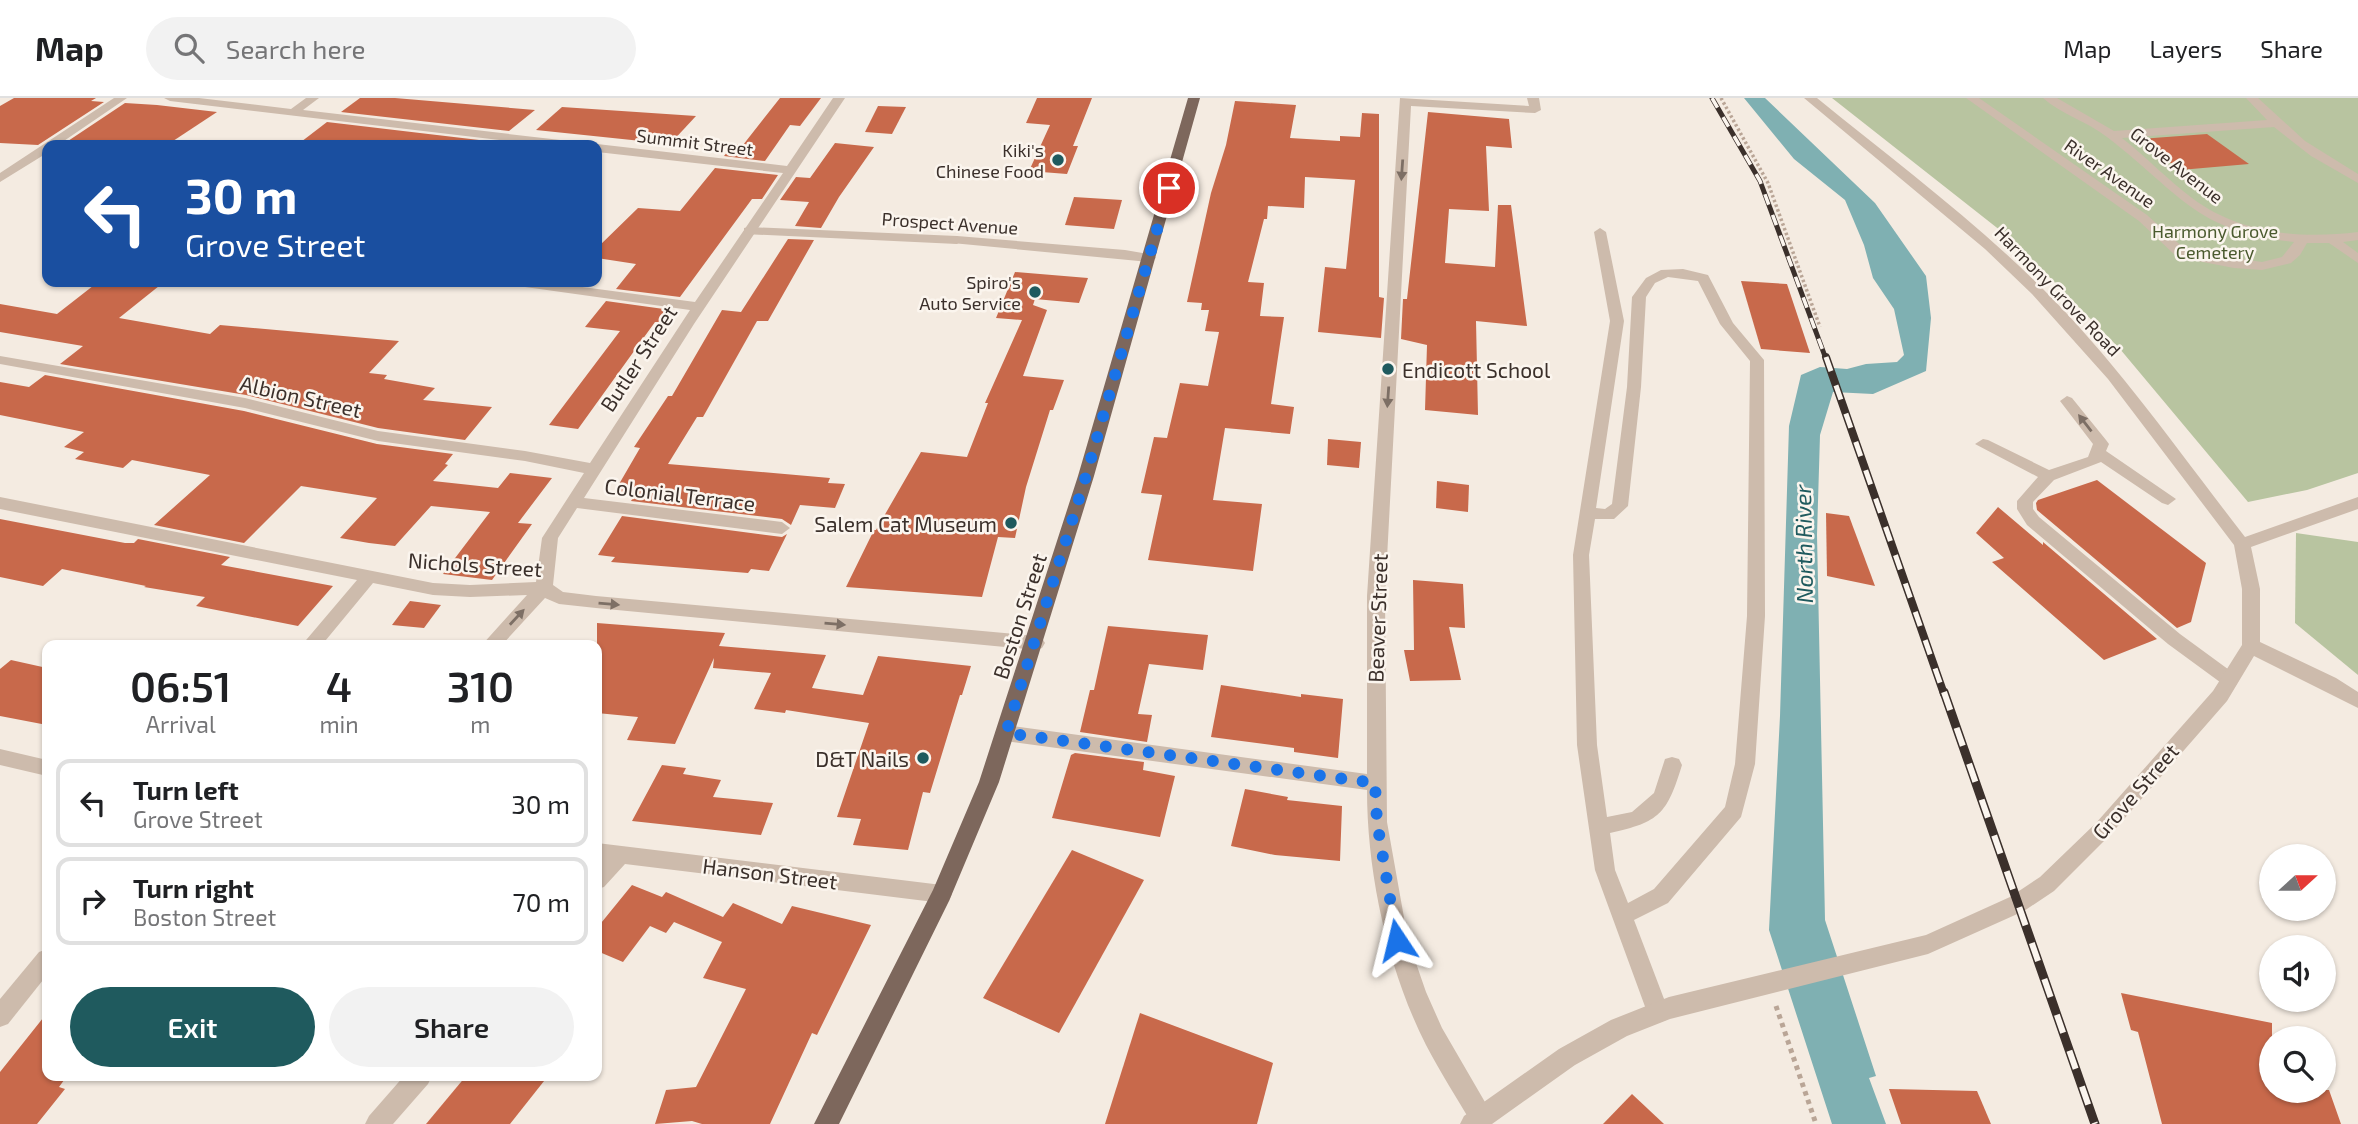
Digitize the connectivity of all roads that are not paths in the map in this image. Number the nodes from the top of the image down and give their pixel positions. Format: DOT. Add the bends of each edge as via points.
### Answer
graph roads {
  1 [pos="121,98"];
  2 [pos="170,98"];
  3 [pos="313,98"];
  4 [pos="839,98"];
  5 [pos="1194,98"];
  6 [pos="1533,98"];
  7 [pos="1811,98"];
  8 [pos="1972,98"];
  9 [pos="2049,98"];
  10 [pos="2252,98"];
  11 [pos="1406,100"];
  12 [pos="292,113"];
  13 [pos="2275,123"];
  14 [pos="2112,135"];
  15 [pos="59,140"];
  16 [pos="526,140"];
  17 [pos="602,149"];
  18 [pos="42,151"];
  19 [pos="788,170"];
  20 [pos="0,178"];
  21 [pos="2358,179"];
  22 [pos="749,231"];
  23 [pos="1600,232"];
  24 [pos="2358,236"];
  25 [pos="2302,240"];
  26 [pos="2334,240"];
  27 [pos="1149,258"];
  28 [pos="2358,259"];
  29 [pos="554,287"];
  30 [pos="698,307"];
  31 [pos="0,360"];
  32 [pos="2067,401"];
  33 [pos="1983,444"];
  34 [pos="2098,453"];
  35 [pos="593,470"];
  36 [pos="2048,476"];
  37 [pos="2168,499"];
  38 [pos="572,502"];
  39 [pos="0,503"];
  40 [pos="2358,503"];
  41 [pos="1587,512"];
  42 [pos="782,527"];
  43 [pos="2242,544"];
  44 [pos="369,576"];
  45 [pos="544,588"];
  46 [pos="315,640"];
  47 [pos="496,640"];
  48 [pos="1036,643"];
  49 [pos="2251,646"];
  50 [pos="2230,680"];
  51 [pos="2358,701"];
  52 [pos="1006,733"];
  53 [pos="0,757"];
  54 [pos="1672,765"];
  55 [pos="42,767"];
  56 [pos="1375,783"];
  57 [pos="1600,827"];
  58 [pos="602,853"];
  59 [pos="620,855"];
  60 [pos="602,875"];
  61 [pos="942,894"];
  62 [pos="1622,916"];
  63 [pos="42,965"];
  64 [pos="1658,1012"];
  65 [pos="0,1016"];
  66 [pos="416,1081"];
  67 [pos="1476,1121"];
  68 [pos="377,1124"];
  69 [pos="826,1124"];
  1 -- 15 [label="street"];
  2 -- 12 [label="street"];
  3 -- 12 [label="street"];
  4 -- 19 [label="street, Butler Street"];
  5 -- 27 [label="main road, Boston Street"];
  6 -- 11 [label="street" via="1535,110"];
  7 -- 43 [label="street, Harmony Grove Road" via="1961,219 2037,291 2113,376"];
  8 -- 25 [label="street, River Avenue" via="2156,228 2182,254 2273,266 2289,259"];
  9 -- 14 [label="street, Grove Avenue"];
  10 -- 13 [label="street"];
  11 -- 56 [label="street, Beaver Street, one-way" via="1374,637"];
  12 -- 16 [label="street"];
  13 -- 14 [label="street"];
  13 -- 21 [label="street"];
  14 -- 25 [label="street, Grove Avenue" via="2199,209 2224,222"];
  17 -- 19 [label="street, Summit Street"];
  18 -- 20 [label="street"];
  19 -- 22 [label="street, Butler Street"];
  22 -- 27 [label="street, Prospect Avenue" via="957,240"];
  22 -- 30 [label="street, Butler Street"];
  23 -- 41 [label="street" via="1618,321"];
  24 -- 26 [label="street, Grove Avenue"];
  25 -- 26 [label="street, Grove Avenue"];
  26 -- 28 [label="street"];
  27 -- 48 [label="main road, Boston Street"];
  29 -- 30 [label="street"];
  30 -- 35 [label="street, Butler Street"];
  31 -- 35 [label="street, Albion Street" via="245,403 378,436"];
  34 -- 32 [label="street, one-way" via="2101,444"];
  33 -- 36 [label="street"];
  34 -- 36 [label="street" via="2095,460"];
  34 -- 37 [label="street"];
  35 -- 38 [label="street, Butler Street"];
  36 -- 50 [label="street" via="2025,501 2033,521"];
  38 -- 42 [label="street, Colonial Terrace"];
  38 -- 45 [label="street, Butler Street" via="550,537"];
  39 -- 44 [label="street, Nichols Street"];
  40 -- 43 [label="street"];
  41 -- 57 [label="street" via="1581,555 1587,745"];
  41 -- 62 [label="street" via="1608,514 1620,506 1639,297 1644,285 1665,271 1703,278 1727,324 1757,360 1756,616 1745,764 1734,811 1661,896"];
  43 -- 49 [label="street" via="2251,589"];
  44 -- 45 [label="street, Nichols Street" via="433,589"];
  44 -- 46 [label="street"];
  47 -- 45 [label="street, one-way"];
  45 -- 48 [label="street, Nichols Street, one-way" via="559,598 596,603"];
  48 -- 52 [label="main road, Boston Street"];
  49 -- 50 [label="street, Grove Street"];
  49 -- 51 [label="street"];
  50 -- 64 [label="street, Grove Street" via="2102,830 2047,884 2017,904 1928,944"];
  52 -- 56 [label="street"];
  52 -- 61 [label="main road, Boston Street"];
  53 -- 55 [label="street"];
  54 -- 57 [label="street" via="1662,799 1637,819"];
  56 -- 67 [label="street, Beaver Street" via="1397,940 1434,1036"];
  57 -- 62 [label="street" via="1605,870"];
  58 -- 59 [label="street, Hanson Street"];
  59 -- 60 [label="street"];
  59 -- 61 [label="street, Hanson Street"];
  61 -- 69 [label="main road, Boston Street"];
  62 -- 64 [label="street"];
  63 -- 65 [label="street"];
  64 -- 67 [label="street, Grove Street" via="1567,1057"];
  66 -- 68 [label="street"];
}
